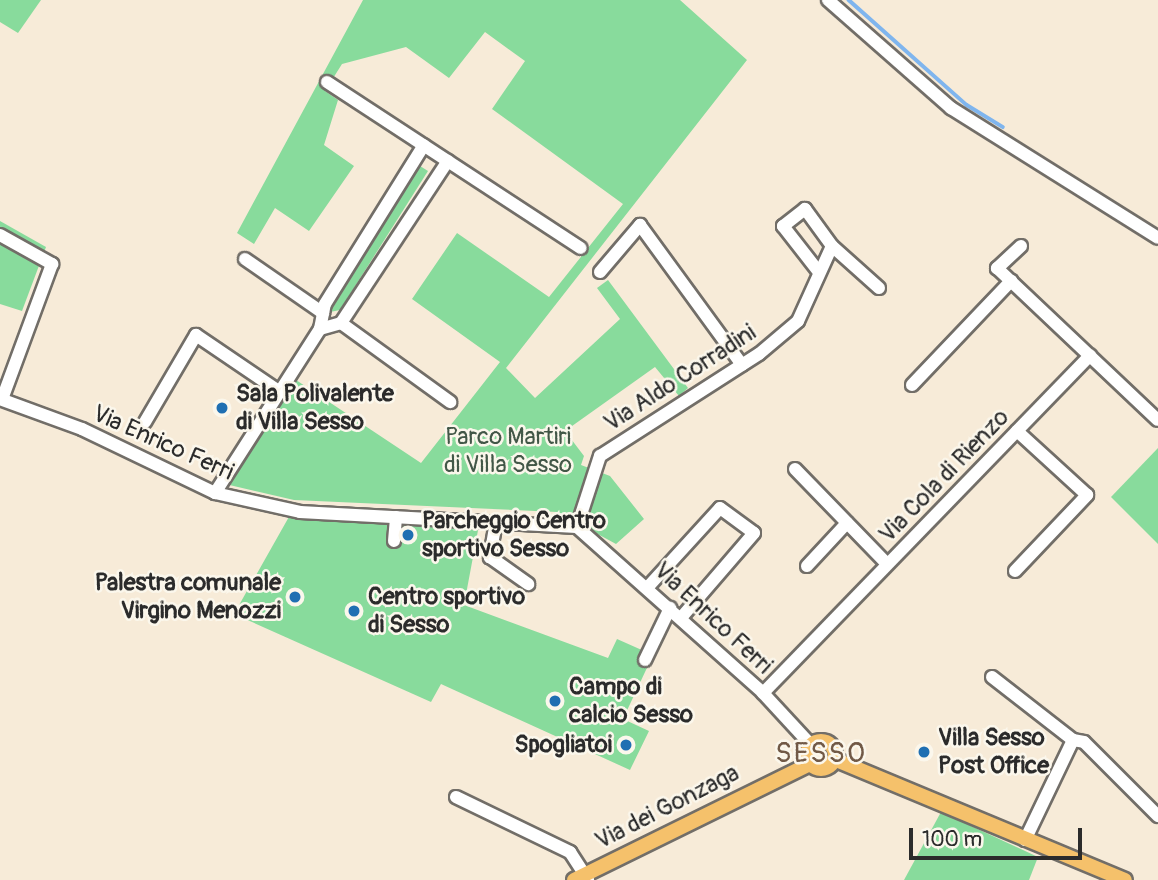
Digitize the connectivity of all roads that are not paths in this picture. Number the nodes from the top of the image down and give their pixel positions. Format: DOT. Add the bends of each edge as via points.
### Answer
graph roads {
  1 [pos="828,0"];
  2 [pos="327,82"];
  3 [pos="424,145"];
  4 [pos="448,161"];
  5 [pos="0,235"];
  6 [pos="1158,238"];
  7 [pos="832,246"];
  8 [pos="1021,246"];
  9 [pos="581,248"];
  10 [pos="245,259"];
  11 [pos="600,272"];
  12 [pos="819,272"];
  13 [pos="1011,281"];
  14 [pos="879,288"];
  15 [pos="323,313"];
  16 [pos="341,323"];
  17 [pos="320,329"];
  18 [pos="1090,356"];
  19 [pos="742,365"];
  20 [pos="912,385"];
  21 [pos="280,392"];
  22 [pos="1,399"];
  23 [pos="450,401"];
  24 [pos="1158,419"];
  25 [pos="145,422"];
  26 [pos="1017,431"];
  27 [pos="794,469"];
  28 [pos="215,493"];
  29 [pos="396,517"];
  30 [pos="496,522"];
  31 [pos="847,523"];
  32 [pos="578,527"];
  33 [pos="394,541"];
  34 [pos="887,564"];
  35 [pos="807,566"];
  36 [pos="1014,571"];
  37 [pos="528,584"];
  38 [pos="648,588"];
  39 [pos="670,608"];
  40 [pos="681,618"];
  41 [pos="645,660"];
  42 [pos="992,677"];
  43 [pos="763,692"];
  44 [pos="1073,740"];
  45 [pos="811,745"];
  46 [pos="834,759"];
  47 [pos="810,764"];
  48 [pos="456,797"];
  49 [pos="1158,816"];
  50 [pos="1026,840"];
  51 [pos="582,878"];
  52 [pos="1125,880"];
  1 -- 6 [label="street" via="951,108"];
  2 -- 3 [label="street"];
  3 -- 4 [label="street"];
  3 -- 15 [label="street"];
  4 -- 9 [label="street"];
  4 -- 16 [label="street"];
  5 -- 22 [label="street" via="52,264"];
  7 -- 12 [label="street, Via Aldo Corradini"];
  7 -- 12 [label="street" via="805,209 783,226"];
  7 -- 14 [label="street"];
  8 -- 13 [label="street" via="998,268"];
  10 -- 15 [label="street"];
  11 -- 19 [label="street" via="640,225"];
  12 -- 19 [label="street, Via Aldo Corradini" via="798,321"];
  13 -- 18 [label="street"];
  13 -- 20 [label="street"];
  15 -- 17 [label="street"];
  16 -- 17 [label="street"];
  16 -- 23 [label="street"];
  17 -- 21 [label="street"];
  18 -- 24 [label="street"];
  18 -- 26 [label="street, Via Cola di Rienzo"];
  19 -- 32 [label="street, Via Aldo Corradini" via="600,456"];
  21 -- 25 [label="street" via="196,335"];
  21 -- 28 [label="street"];
  22 -- 28 [label="street, Via Enrico Ferri" via="82,429"];
  26 -- 34 [label="street, Via Cola di Rienzo"];
  26 -- 36 [label="street" via="1087,495"];
  27 -- 31 [label="street"];
  28 -- 29 [label="street, Via Enrico Ferri" via="300,512"];
  29 -- 30 [label="street, Via Enrico Ferri"];
  29 -- 33 [label="street"];
  30 -- 32 [label="street, Via Enrico Ferri"];
  30 -- 37 [label="street" via="490,557"];
  31 -- 34 [label="street"];
  31 -- 35 [label="street"];
  32 -- 38 [label="street, Via Enrico Ferri"];
  34 -- 43 [label="street, Via Cola di Rienzo"];
  38 -- 39 [label="street, Via Enrico Ferri"];
  38 -- 40 [label="street" via="720,508 754,533"];
  39 -- 40 [label="street, Via Enrico Ferri"];
  39 -- 41 [label="street"];
  40 -- 43 [label="street, Via Enrico Ferri"];
  42 -- 44 [label="street"];
  43 -- 45 [label="street, Via Enrico Ferri"];
  44 -- 49 [label="street" via="1083,742"];
  44 -- 50 [label="street"];
  45 -- 46 [label="main road" via="830,744"];
  45 -- 47 [label="main road"];
  46 -- 47 [label="main road, Via dei Gonzaga" via="821,769"];
  46 -- 50 [label="main road"];
  47 -- 51 [label="main road, Via dei Gonzaga"];
  48 -- 51 [label="street, Via dei Gonzaga" via="570,852"];
  50 -- 52 [label="main road"];
}
